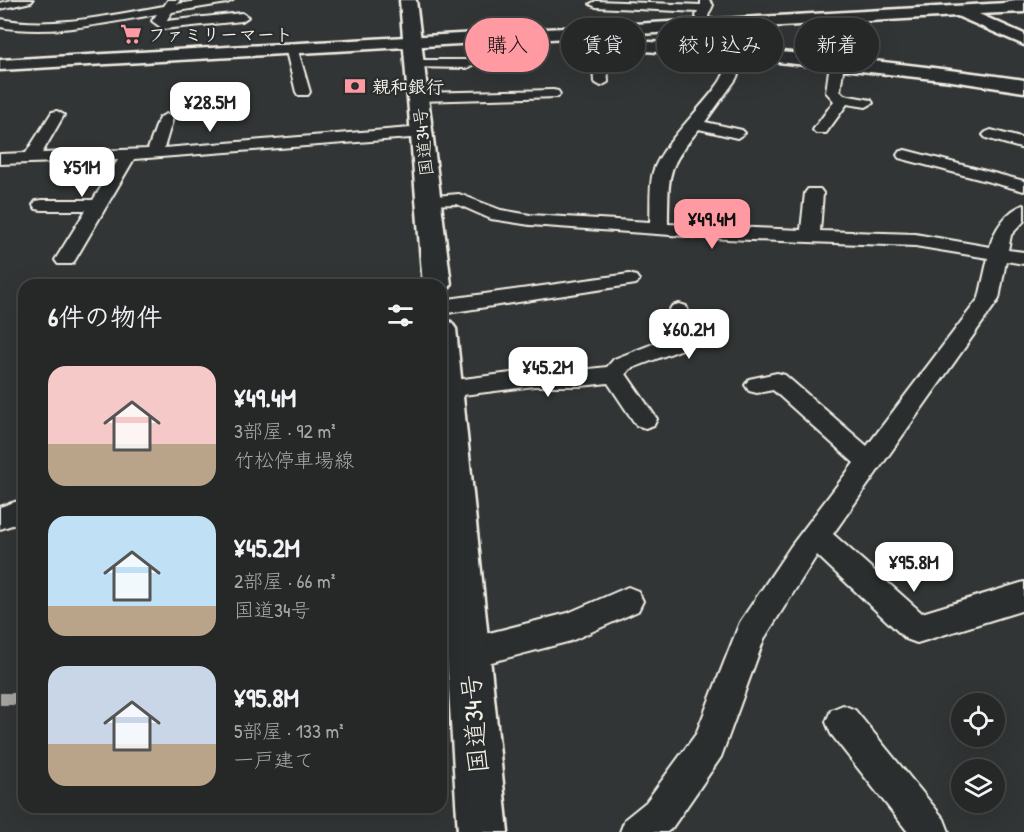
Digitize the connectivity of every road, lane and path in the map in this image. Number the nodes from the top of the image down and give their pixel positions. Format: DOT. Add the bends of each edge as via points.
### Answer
graph roads {
  1 [pos="27,0"];
  2 [pos="227,0"];
  3 [pos="408,0"];
  4 [pos="1024,1"];
  5 [pos="171,4"];
  6 [pos="596,4"];
  7 [pos="0,6"];
  8 [pos="1024,8"];
  9 [pos="994,9"];
  10 [pos="705,11"];
  11 [pos="959,11"];
  12 [pos="242,17"];
  13 [pos="645,20"];
  14 [pos="0,23"];
  15 [pos="561,32"];
  16 [pos="411,40"];
  17 [pos="1024,40"];
  18 [pos="291,47"];
  19 [pos="0,64"];
  20 [pos="414,64"];
  21 [pos="465,64"];
  22 [pos="879,67"];
  23 [pos="600,72"];
  24 [pos="731,72"];
  25 [pos="835,72"];
  26 [pos="601,82"];
  27 [pos="1024,87"];
  28 [pos="303,92"];
  29 [pos="553,94"];
  30 [pos="418,97"];
  31 [pos="839,98"];
  32 [pos="866,103"];
  33 [pos="57,115"];
  34 [pos="166,118"];
  35 [pos="695,124"];
  36 [pos="821,130"];
  37 [pos="423,132"];
  38 [pos="737,133"];
  39 [pos="991,135"];
  40 [pos="1024,144"];
  41 [pos="155,153"];
  42 [pos="129,155"];
  43 [pos="905,155"];
  44 [pos="31,158"];
  45 [pos="0,159"];
  46 [pos="1024,186"];
  47 [pos="814,193"];
  48 [pos="429,201"];
  49 [pos="42,205"];
  50 [pos="98,205"];
  51 [pos="1024,210"];
  52 [pos="659,228"];
  53 [pos="810,235"];
  54 [pos="1011,256"];
  55 [pos="65,260"];
  56 [pos="436,279"];
  57 [pos="629,280"];
  58 [pos="447,306"];
  59 [pos="679,311"];
  60 [pos="614,374"];
  61 [pos="775,381"];
  62 [pos="447,395"];
  63 [pos="645,419"];
  64 [pos="447,454"];
  65 [pos="868,462"];
  66 [pos="18,512"];
  67 [pos="449,513"];
  68 [pos="0,518"];
  69 [pos="815,535"];
  70 [pos="1024,596"];
  71 [pos="628,601"];
  72 [pos="469,652"];
  73 [pos="843,722"];
  74 [pos="483,832"];
  75 [pos="639,832"];
  76 [pos="931,832"];
  1 -- 7 [label="street"];
  2 -- 5 [label="street"];
  3 -- 16 [label="main road, 国道34号"];
  4 -- 9 [label="street"];
  5 -- 12 [label="street" via="158,21 163,25"];
  5 -- 14 [label="street" via="79,23"];
  6 -- 10 [label="street"];
  8 -- 9 [label="main road"];
  9 -- 11 [label="main road"];
  10 -- 11 [label="main road"];
  10 -- 13 [label="main road"];
  11 -- 17 [label="main road"];
  15 -- 16 [label="main road"];
  16 -- 18 [label="main road"];
  16 -- 20 [label="main road, 国道34号"];
  18 -- 19 [label="main road"];
  18 -- 28 [label="street"];
  20 -- 21 [label="street"];
  20 -- 30 [label="main road, 国道34号"];
  22 -- 27 [label="main road"];
  23 -- 26 [label="street"];
  24 -- 35 [label="street"];
  25 -- 31 [label="street" via="832,92"];
  29 -- 30 [label="street"];
  30 -- 37 [label="main road, 国道34号"];
  31 -- 32 [label="street"];
  31 -- 36 [label="street" via="842,101"];
  33 -- 44 [label="street"];
  34 -- 41 [label="street"];
  35 -- 38 [label="street"];
  35 -- 52 [label="street" via="669,155 661,173"];
  37 -- 41 [label="street"];
  37 -- 48 [label="main road, 国道34号"];
  39 -- 40 [label="street"];
  41 -- 42 [label="street"];
  42 -- 44 [label="street"];
  42 -- 50 [label="street"];
  43 -- 46 [label="street"];
  44 -- 45 [label="street"];
  47 -- 53 [label="street"];
  48 -- 52 [label="street" via="459,199 496,215 530,220"];
  48 -- 56 [label="main road, 国道34号"];
  49 -- 50 [label="street"];
  50 -- 55 [label="street"];
  51 -- 54 [label="street" via="1002,234"];
  52 -- 53 [label="street"];
  53 -- 54 [label="street" via="915,240"];
  54 -- 65 [label="street" via="989,298"];
  57 -- 58 [label="street"];
  59 -- 60 [label="street" via="688,339 622,364"];
  60 -- 62 [label="street" via="534,378"];
  60 -- 63 [label="street"];
  61 -- 65 [label="street"];
  64 -- 67 [label="main road, 国道34号"];
  65 -- 69 [label="street"];
  66 -- 68 [label="street"];
  67 -- 72 [label="main road, 国道34号"];
  69 -- 70 [label="street" via="917,629"];
  69 -- 75 [label="street" via="751,632 709,745 659,815"];
  71 -- 72 [label="street" via="571,627"];
  72 -- 74 [label="main road, 国道34号"];
  73 -- 76 [label="street"];
}
